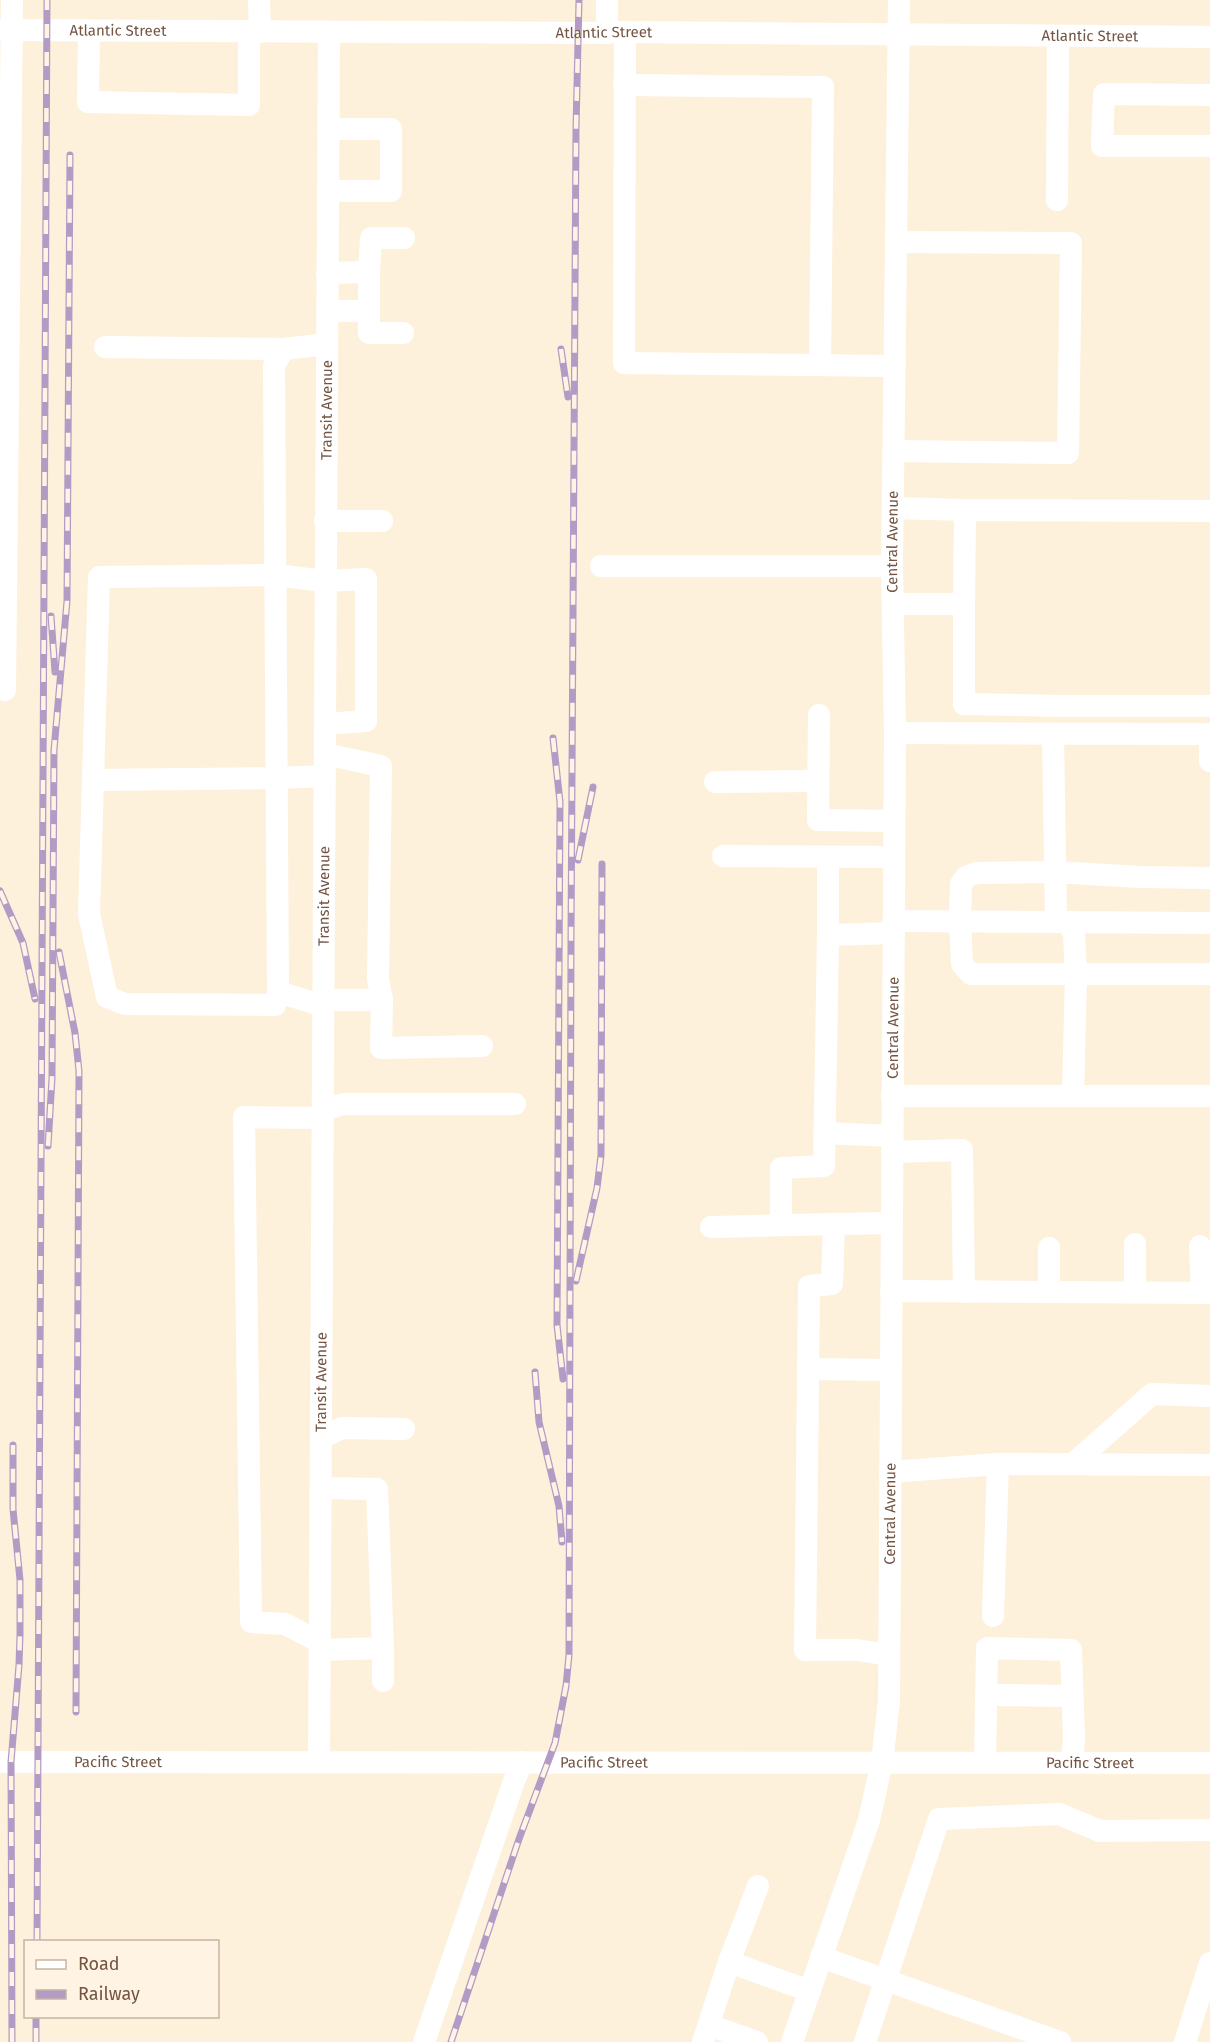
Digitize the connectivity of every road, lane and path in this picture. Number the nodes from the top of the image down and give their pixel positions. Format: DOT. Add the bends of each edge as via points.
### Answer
graph roads {
  1 [pos="12,0"];
  2 [pos="259,0"];
  3 [pos="607,0"];
  4 [pos="899,0"];
  5 [pos="6,30"];
  6 [pos="89,31"];
  7 [pos="255,32"];
  8 [pos="328,32"];
  9 [pos="616,33"];
  10 [pos="899,34"];
  11 [pos="1058,37"];
  12 [pos="1210,37"];
  13 [pos="624,86"];
  14 [pos="1210,94"];
  15 [pos="328,129"];
  16 [pos="1210,146"];
  17 [pos="328,191"];
  18 [pos="1057,200"];
  19 [pos="404,238"];
  20 [pos="896,242"];
  21 [pos="369,272"];
  22 [pos="327,273"];
  23 [pos="327,311"];
  24 [pos="369,311"];
  25 [pos="403,333"];
  26 [pos="327,344"];
  27 [pos="105,347"];
  28 [pos="284,349"];
  29 [pos="820,365"];
  30 [pos="895,366"];
  31 [pos="894,451"];
  32 [pos="893,508"];
  33 [pos="965,510"];
  34 [pos="1210,511"];
  35 [pos="325,521"];
  36 [pos="381,521"];
  37 [pos="601,566"];
  38 [pos="892,566"];
  39 [pos="275,575"];
  40 [pos="325,581"];
  41 [pos="893,604"];
  42 [pos="964,604"];
  43 [pos="5,690"];
  44 [pos="1210,706"];
  45 [pos="819,715"];
  46 [pos="325,723"];
  47 [pos="895,733"];
  48 [pos="1053,734"];
  49 [pos="1210,734"];
  50 [pos="1210,761"];
  51 [pos="325,765"];
  52 [pos="276,778"];
  53 [pos="93,780"];
  54 [pos="819,781"];
  55 [pos="716,782"];
  56 [pos="894,821"];
  57 [pos="723,856"];
  58 [pos="828,857"];
  59 [pos="894,857"];
  60 [pos="1055,872"];
  61 [pos="1210,878"];
  62 [pos="960,921"];
  63 [pos="1063,922"];
  64 [pos="1210,924"];
  65 [pos="894,927"];
  66 [pos="828,935"];
  67 [pos="1076,974"];
  68 [pos="1210,974"];
  69 [pos="278,992"];
  70 [pos="382,1000"];
  71 [pos="324,1003"];
  72 [pos="482,1046"];
  73 [pos="892,1096"];
  74 [pos="1073,1096"];
  75 [pos="1210,1096"];
  76 [pos="514,1104"];
  77 [pos="323,1114"];
  78 [pos="825,1133"];
  79 [pos="892,1144"];
  80 [pos="892,1223"];
  81 [pos="834,1224"];
  82 [pos="781,1225"];
  83 [pos="711,1227"];
  84 [pos="1135,1244"];
  85 [pos="1200,1246"];
  86 [pos="1049,1248"];
  87 [pos="891,1291"];
  88 [pos="964,1292"];
  89 [pos="1048,1292"];
  90 [pos="1135,1292"];
  91 [pos="1206,1293"];
  92 [pos="808,1369"];
  93 [pos="891,1370"];
  94 [pos="1210,1396"];
  95 [pos="404,1429"];
  96 [pos="321,1438"];
  97 [pos="998,1464"];
  98 [pos="1073,1464"];
  99 [pos="1210,1465"];
  100 [pos="890,1472"];
  101 [pos="321,1488"];
  102 [pos="993,1616"];
  103 [pos="320,1646"];
  104 [pos="383,1648"];
  105 [pos="889,1655"];
  106 [pos="383,1681"];
  107 [pos="987,1695"];
  108 [pos="1071,1696"];
  109 [pos="0,1762"];
  110 [pos="320,1762"];
  111 [pos="522,1762"];
  112 [pos="882,1762"];
  113 [pos="985,1762"];
  114 [pos="1072,1762"];
  115 [pos="1210,1763"];
  116 [pos="1210,1830"];
  117 [pos="758,1887"];
  118 [pos="821,1957"];
  119 [pos="729,1962"];
  120 [pos="1210,1963"];
  121 [pos="885,1981"];
  122 [pos="810,1991"];
  123 [pos="706,2033"];
  124 [pos="424,2042"];
  125 [pos="757,2042"];
  126 [pos="792,2042"];
  127 [pos="865,2042"];
  128 [pos="1060,2042"];
  129 [pos="1185,2042"];
  1 -- 5 [label="street"];
  2 -- 7 [label="street"];
  3 -- 9 [label="street"];
  4 -- 10 [label="street, Central Avenue"];
  5 -- 6 [label="street, Atlantic Street"];
  5 -- 43 [label="street"];
  6 -- 7 [label="street, Atlantic Street"];
  6 -- 7 [label="street" via="88,102 249,105"];
  7 -- 8 [label="street, Atlantic Street"];
  8 -- 9 [label="street, Atlantic Street"];
  8 -- 15 [label="street, Transit Avenue"];
  9 -- 10 [label="street, Atlantic Street"];
  9 -- 13 [label="street"];
  10 -- 11 [label="street, Atlantic Street"];
  10 -- 20 [label="street, Central Avenue"];
  11 -- 12 [label="street, Atlantic Street"];
  11 -- 18 [label="street"];
  13 -- 29 [label="street" via="624,363"];
  13 -- 29 [label="street" via="823,87"];
  14 -- 16 [label="street" via="1104,94 1102,146"];
  15 -- 17 [label="street, Transit Avenue"];
  15 -- 17 [label="street" via="391,129 391,191"];
  17 -- 22 [label="street, Transit Avenue"];
  19 -- 21 [label="street" via="371,238"];
  20 -- 30 [label="street, Central Avenue"];
  20 -- 31 [label="street" via="1071,243 1068,453"];
  21 -- 22 [label="street"];
  21 -- 24 [label="street"];
  22 -- 23 [label="street, Transit Avenue"];
  23 -- 24 [label="street"];
  23 -- 26 [label="street, Transit Avenue"];
  24 -- 25 [label="street" via="369,333"];
  26 -- 28 [label="street"];
  26 -- 35 [label="street, Transit Avenue"];
  27 -- 28 [label="street"];
  28 -- 39 [label="street" via="274,365"];
  29 -- 30 [label="street"];
  30 -- 31 [label="street, Central Avenue"];
  31 -- 32 [label="street, Central Avenue"];
  32 -- 33 [label="street"];
  32 -- 38 [label="street, Central Avenue"];
  33 -- 34 [label="street"];
  33 -- 42 [label="street"];
  35 -- 36 [label="street"];
  35 -- 40 [label="street, Transit Avenue"];
  37 -- 38 [label="street"];
  38 -- 41 [label="street, Central Avenue"];
  39 -- 40 [label="street"];
  39 -- 52 [label="street"];
  39 -- 53 [label="street" via="99,577"];
  40 -- 46 [label="street, Transit Avenue"];
  40 -- 46 [label="street" via="366,579 366,721"];
  41 -- 42 [label="street"];
  41 -- 47 [label="street, Central Avenue"];
  42 -- 44 [label="street" via="964,704"];
  45 -- 54 [label="street"];
  46 -- 51 [label="street, Transit Avenue"];
  47 -- 48 [label="street"];
  47 -- 56 [label="street, Central Avenue"];
  48 -- 49 [label="street"];
  48 -- 60 [label="street"];
  49 -- 50 [label="street"];
  51 -- 52 [label="street"];
  51 -- 70 [label="street" via="381,766 378,979"];
  51 -- 71 [label="street, Transit Avenue"];
  52 -- 53 [label="street"];
  52 -- 69 [label="street"];
  53 -- 69 [label="street" via="89,914 107,997 125,1004 275,1005"];
  54 -- 55 [label="street"];
  54 -- 56 [label="street" via="818,820"];
  56 -- 59 [label="street, Central Avenue"];
  57 -- 58 [label="street"];
  58 -- 59 [label="street"];
  58 -- 66 [label="street"];
  59 -- 65 [label="street, Central Avenue"];
  60 -- 61 [label="street"];
  60 -- 62 [label="street" via="976,873 966,877 961,884"];
  60 -- 63 [label="street"];
  62 -- 63 [label="street"];
  62 -- 65 [label="street"];
  62 -- 67 [label="street" via="962,964 971,974"];
  63 -- 64 [label="street"];
  63 -- 67 [label="street" via="1074,935"];
  65 -- 66 [label="street"];
  65 -- 73 [label="street, Central Avenue"];
  66 -- 78 [label="street"];
  67 -- 68 [label="street"];
  67 -- 74 [label="street"];
  69 -- 71 [label="street"];
  70 -- 71 [label="street"];
  70 -- 72 [label="street" via="381,1048"];
  71 -- 77 [label="street, Transit Avenue"];
  73 -- 74 [label="street"];
  73 -- 79 [label="street, Central Avenue"];
  74 -- 75 [label="street"];
  76 -- 77 [label="street" via="344,1104"];
  77 -- 96 [label="street, Transit Avenue"];
  77 -- 103 [label="street" via="244,1117 251,1622 285,1624"];
  78 -- 79 [label="street"];
  78 -- 82 [label="street" via="824,1166 782,1168"];
  79 -- 80 [label="street, Central Avenue"];
  79 -- 88 [label="street" via="962,1150"];
  80 -- 81 [label="street"];
  80 -- 87 [label="street, Central Avenue"];
  81 -- 82 [label="street"];
  81 -- 92 [label="street" via="832,1284 809,1286"];
  82 -- 83 [label="street"];
  84 -- 90 [label="street"];
  85 -- 91 [label="street"];
  86 -- 89 [label="street"];
  87 -- 88 [label="street"];
  87 -- 93 [label="street, Central Avenue"];
  88 -- 89 [label="street"];
  89 -- 90 [label="street"];
  90 -- 91 [label="street"];
  92 -- 93 [label="street"];
  92 -- 105 [label="street" via="805,1650 857,1650"];
  93 -- 100 [label="street, Central Avenue"];
  94 -- 98 [label="street" via="1152,1394"];
  95 -- 96 [label="street" via="342,1428"];
  96 -- 101 [label="street, Transit Avenue"];
  97 -- 98 [label="street"];
  97 -- 100 [label="street"];
  97 -- 102 [label="street"];
  98 -- 99 [label="street"];
  100 -- 105 [label="street, Central Avenue"];
  101 -- 103 [label="street, Transit Avenue"];
  101 -- 104 [label="street" via="377,1489"];
  103 -- 104 [label="street"];
  103 -- 110 [label="street, Transit Avenue"];
  104 -- 106 [label="street"];
  105 -- 112 [label="street, Central Avenue"];
  107 -- 108 [label="street"];
  107 -- 108 [label="street" via="987,1648 999,1648 1071,1650"];
  107 -- 113 [label="street"];
  108 -- 114 [label="street"];
  109 -- 110 [label="street, Pacific Street"];
  110 -- 111 [label="street, Pacific Street"];
  111 -- 112 [label="street, Pacific Street"];
  111 -- 124 [label="street"];
  112 -- 113 [label="street, Pacific Street"];
  112 -- 118 [label="street, Central Avenue" via="869,1820"];
  113 -- 114 [label="street, Pacific Street"];
  114 -- 115 [label="street, Pacific Street"];
  116 -- 121 [label="street" via="1100,1831 1059,1814 939,1819"];
  117 -- 119 [label="street"];
  118 -- 121 [label="street"];
  118 -- 122 [label="street, Central Avenue"];
  119 -- 122 [label="street"];
  119 -- 123 [label="street"];
  120 -- 129 [label="street"];
  121 -- 127 [label="street"];
  121 -- 128 [label="street"];
  122 -- 126 [label="street, Central Avenue"];
  123 -- 125 [label="street"];
}
